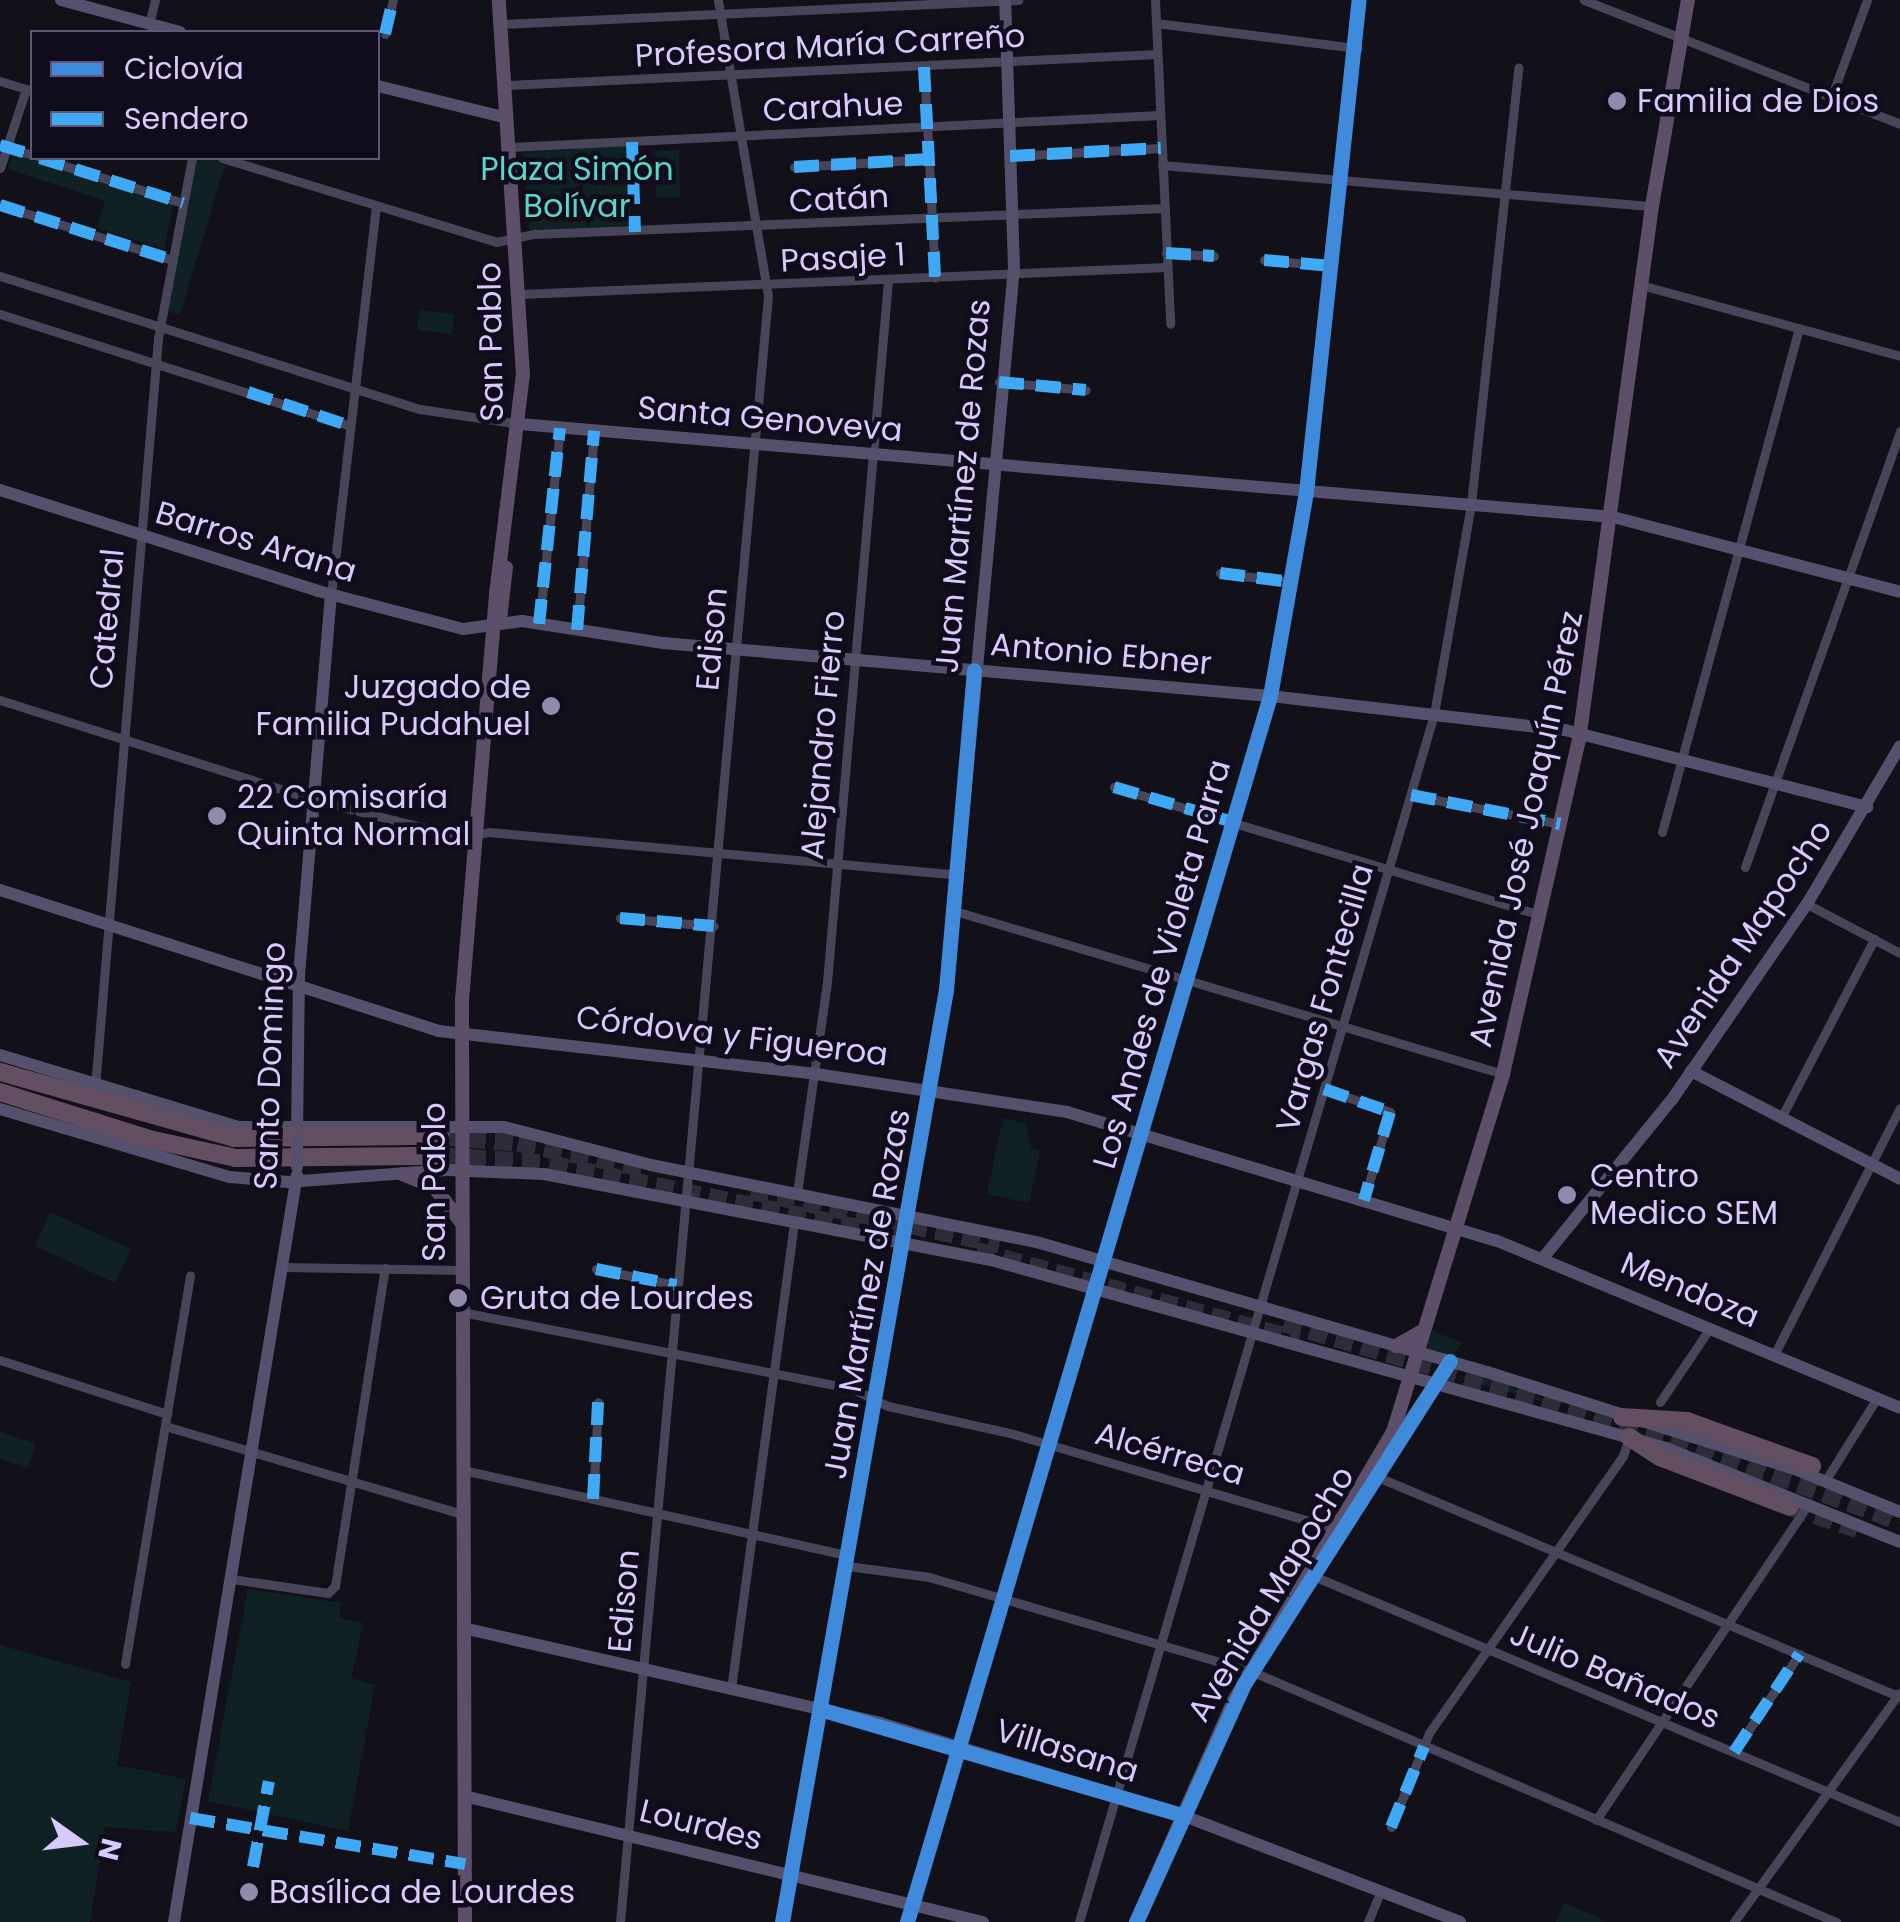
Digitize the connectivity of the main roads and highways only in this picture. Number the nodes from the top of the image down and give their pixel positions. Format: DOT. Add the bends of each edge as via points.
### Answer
graph roads {
  1 [pos="499,0"];
  2 [pos="1688,0"];
  3 [pos="0,1072"];
  4 [pos="0,1092"];
  5 [pos="440,1136"];
  6 [pos="441,1156"];
  7 [pos="402,1174"];
  8 [pos="462,1222"];
  9 [pos="1424,1330"];
  10 [pos="1396,1346"];
  11 [pos="1622,1417"];
  12 [pos="1629,1437"];
  13 [pos="1812,1466"];
  14 [pos="1373,1475"];
  15 [pos="1800,1505"];
  16 [pos="465,1922"];
  17 [pos="1136,1922"];
  1 -- 8 [label="main road, San Pablo" via="520,294 520,424 476,835 462,1033"];
  2 -- 9 [label="main road, Avenida José Joaquín Pérez" via="1652,206 1580,732 1503,1074"];
  3 -- 5 [label="highway" via="235,1138"];
  4 -- 6 [label="highway" via="149,1140 236,1158"];
  7 -- 8 [label="main road" via="434,1187"];
  8 -- 16 [label="main road, San Pablo"];
  9 -- 10 [label="main road"];
  9 -- 14 [label="main road, Avenida José Joaquín Pérez"];
  11 -- 13 [label="highway" via="1687,1421"];
  12 -- 15 [label="highway" via="1660,1457"];
  14 -- 17 [label="main road, Avenida Mapocho" via="1251,1671 1179,1814"];
}
